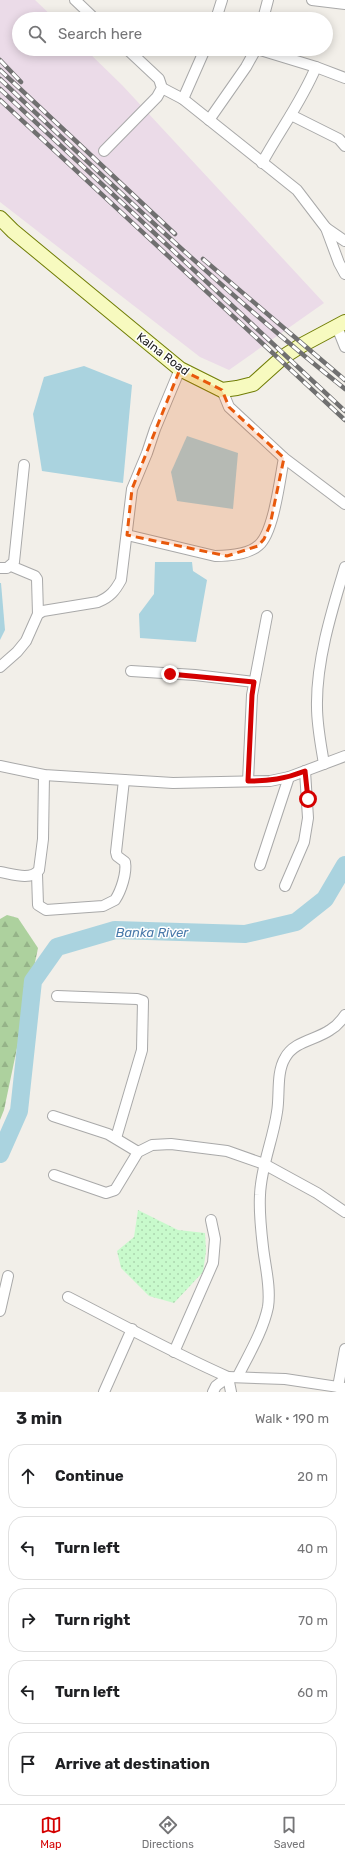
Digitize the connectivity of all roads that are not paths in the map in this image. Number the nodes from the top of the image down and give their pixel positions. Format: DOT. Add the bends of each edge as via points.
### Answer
graph roads {
  1 [pos="75,0"];
  2 [pos="222,0"];
  3 [pos="268,0"];
  4 [pos="312,0"];
  5 [pos="345,4"];
  6 [pos="88,12"];
  7 [pos="218,12"];
  8 [pos="265,12"];
  9 [pos="134,56"];
  10 [pos="202,56"];
  11 [pos="252,56"];
  12 [pos="279,56"];
  13 [pos="316,67"];
  14 [pos="345,78"];
  15 [pos="162,88"];
  16 [pos="183,99"];
  17 [pos="291,115"];
  18 [pos="209,120"];
  19 [pos="345,146"];
  20 [pos="104,151"];
  21 [pos="262,163"];
  22 [pos="0,218"];
  23 [pos="326,228"];
  24 [pos="345,241"];
  25 [pos="345,274"];
  26 [pos="341,325"];
  27 [pos="345,347"];
  28 [pos="180,369"];
  29 [pos="222,390"];
  30 [pos="284,458"];
  31 [pos="24,465"];
  32 [pos="345,504"];
  33 [pos="127,535"];
  34 [pos="11,566"];
  35 [pos="345,567"];
  36 [pos="0,568"];
  37 [pos="38,614"];
  38 [pos="267,616"];
  39 [pos="0,667"];
  40 [pos="131,671"];
  41 [pos="254,682"];
  42 [pos="345,756"];
  43 [pos="324,764"];
  44 [pos="0,766"];
  45 [pos="305,771"];
  46 [pos="44,775"];
  47 [pos="289,777"];
  48 [pos="124,780"];
  49 [pos="248,781"];
  50 [pos="260,865"];
  51 [pos="0,872"];
  52 [pos="37,874"];
  53 [pos="285,886"];
  54 [pos="57,996"];
  55 [pos="345,1015"];
  56 [pos="53,1116"];
  57 [pos="116,1138"];
  58 [pos="138,1152"];
  59 [pos="264,1164"];
  60 [pos="54,1175"];
  61 [pos="345,1212"];
  62 [pos="211,1220"];
  63 [pos="8,1276"];
  64 [pos="68,1297"];
  65 [pos="0,1311"];
  66 [pos="132,1329"];
  67 [pos="345,1349"];
  68 [pos="174,1352"];
  69 [pos="238,1376"];
  70 [pos="228,1377"];
  71 [pos="342,1388"];
  72 [pos="104,1392"];
  73 [pos="213,1392"];
  74 [pos="231,1392"];
  1 -- 6 [label="street"];
  2 -- 7 [label="street"];
  3 -- 8 [label="street"];
  4 -- 5 [label="street"];
  9 -- 15 [label="street" via="159,79"];
  10 -- 16 [label="street"];
  11 -- 18 [label="street"];
  12 -- 13 [label="street"];
  13 -- 14 [label="street"];
  13 -- 17 [label="street"];
  15 -- 16 [label="street"];
  15 -- 20 [label="street" via="157,97"];
  16 -- 18 [label="street"];
  17 -- 19 [label="street" via="339,139"];
  17 -- 21 [label="street"];
  18 -- 21 [label="street"];
  21 -- 23 [label="street" via="297,190"];
  22 -- 28 [label="street, Kalna Road"];
  23 -- 24 [label="street"];
  23 -- 25 [label="street"];
  26 -- 27 [label="street"];
  26 -- 29 [label="street" via="302,345 275,363 253,384"];
  28 -- 29 [label="street, Kalna Road"];
  28 -- 33 [label="street" via="154,429 132,490"];
  29 -- 30 [label="street" via="229,407"];
  30 -- 32 [label="street"];
  30 -- 33 [label="street" via="270,525 258,546 241,553 215,556"];
  31 -- 34 [label="street" via="14,562"];
  33 -- 37 [label="street" via="120,580 114,592 98,602"];
  34 -- 36 [label="street"];
  34 -- 37 [label="street" via="37,579"];
  35 -- 43 [label="street" via="322,656 319,681 318,729"];
  37 -- 39 [label="street" via="26,641"];
  38 -- 41 [label="street"];
  40 -- 41 [label="street"];
  41 -- 49 [label="street"];
  42 -- 43 [label="street"];
  43 -- 45 [label="street"];
  44 -- 46 [label="street"];
  45 -- 47 [label="street"];
  45 -- 53 [label="street" via="308,818 304,842"];
  46 -- 48 [label="street"];
  46 -- 52 [label="street" via="42,860"];
  47 -- 49 [label="street" via="270,781"];
  47 -- 50 [label="street"];
  48 -- 49 [label="street" via="173,783"];
  48 -- 52 [label="street" via="116,852 125,862 125,868 115,900 103,906 46,910 38,905"];
  51 -- 52 [label="street" via="25,876"];
  54 -- 57 [label="street" via="143,1001 142,1050"];
  55 -- 59 [label="street" via="338,1025 308,1040 285,1058 277,1112"];
  56 -- 57 [label="street"];
  57 -- 58 [label="street"];
  58 -- 59 [label="street" via="152,1145 170,1144 226,1151"];
  58 -- 60 [label="street" via="111,1193"];
  59 -- 61 [label="street" via="317,1193"];
  59 -- 69 [label="street" via="260,1195 268,1306 255,1343"];
  62 -- 68 [label="street" via="215,1239 213,1263"];
  63 -- 65 [label="street"];
  64 -- 66 [label="street"];
  66 -- 68 [label="street"];
  66 -- 72 [label="street"];
  67 -- 71 [label="street"];
  68 -- 70 [label="street"];
  69 -- 70 [label="street"];
  69 -- 71 [label="street" via="285,1379"];
  70 -- 73 [label="street" via="216,1386"];
  70 -- 74 [label="street"];
}
